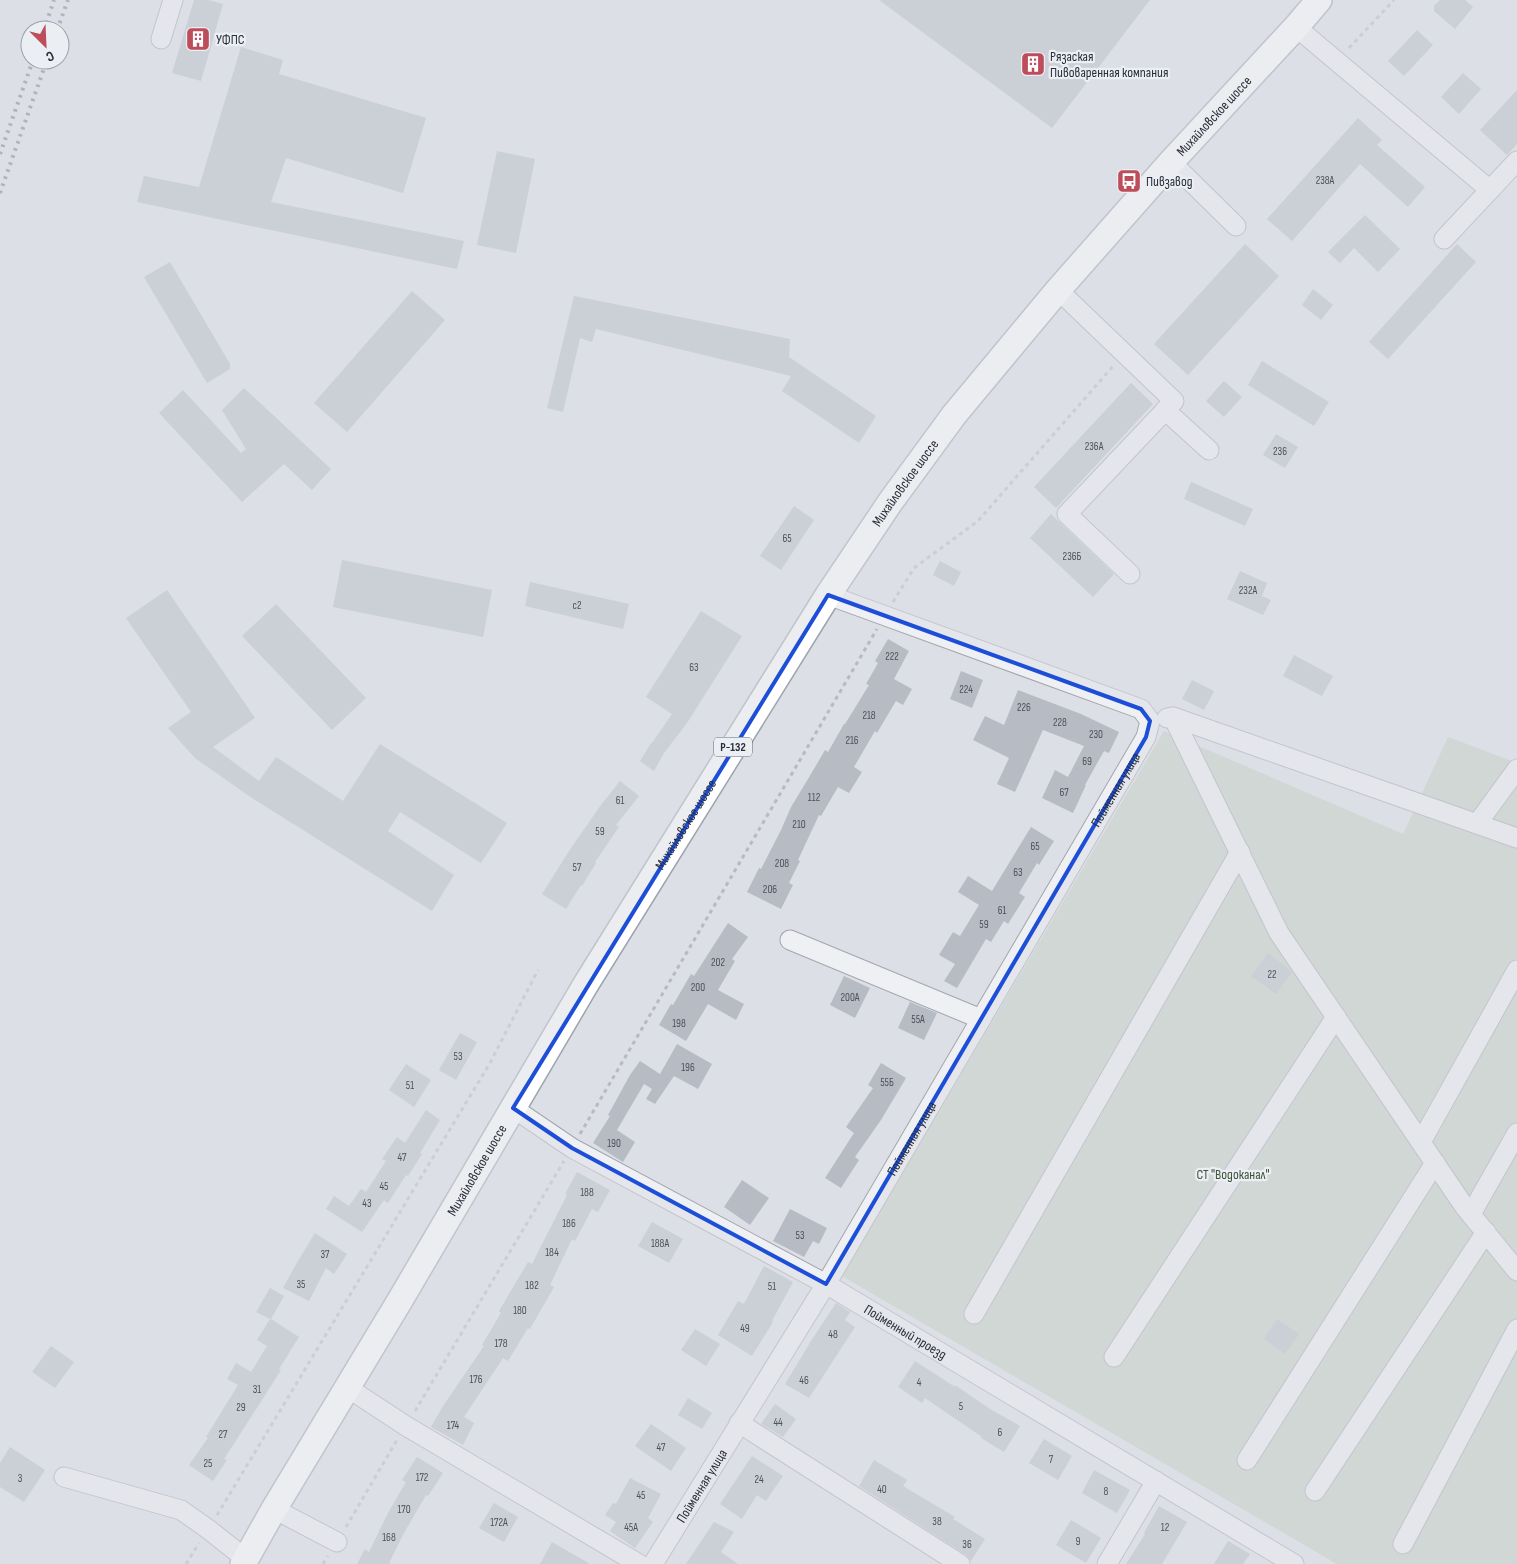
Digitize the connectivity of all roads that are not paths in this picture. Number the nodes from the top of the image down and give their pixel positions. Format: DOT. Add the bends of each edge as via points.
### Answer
graph roads {
  1 [pos="173,0"];
  2 [pos="1319,0"];
  3 [pos="1296,27"];
  4 [pos="161,39"];
  5 [pos="1517,160"];
  6 [pos="1171,162"];
  7 [pos="1490,190"];
  8 [pos="1236,226"];
  9 [pos="1444,239"];
  10 [pos="1058,290"];
  11 [pos="1165,410"];
  12 [pos="1209,450"];
  13 [pos="1130,574"];
  14 [pos="828,595"];
  15 [pos="1146,715"];
  16 [pos="1173,717"];
  17 [pos="1517,770"];
  18 [pos="1477,824"];
  19 [pos="1517,838"];
  20 [pos="1240,852"];
  21 [pos="790,940"];
  22 [pos="1517,970"];
  23 [pos="1336,1017"];
  24 [pos="981,1019"];
  25 [pos="513,1108"];
  26 [pos="1517,1133"];
  27 [pos="1421,1142"];
  28 [pos="1435,1163"];
  29 [pos="1471,1214"];
  30 [pos="1486,1232"];
  31 [pos="1517,1271"];
  32 [pos="826,1284"];
  33 [pos="974,1314"];
  34 [pos="1517,1329"];
  35 [pos="1114,1357"];
  36 [pos="348,1388"];
  37 [pos="740,1423"];
  38 [pos="1247,1460"];
  39 [pos="64,1477"];
  40 [pos="1156,1481"];
  41 [pos="1315,1491"];
  42 [pos="274,1510"];
  43 [pos="337,1542"];
  44 [pos="1403,1544"];
  45 [pos="245,1562"];
  46 [pos="639,1564"];
  47 [pos="653,1564"];
  48 [pos="960,1564"];
  49 [pos="1107,1564"];
  50 [pos="1294,1564"];
  1 -- 4 [label="street"];
  2 -- 3 [label="main road, Михайловское шоссе / Р-132"];
  3 -- 6 [label="main road, Михайловское шоссе / Р-132"];
  3 -- 7 [label="street"];
  5 -- 7 [label="street"];
  6 -- 8 [label="street"];
  6 -- 10 [label="main road, Михайловское шоссе / Р-132"];
  7 -- 9 [label="street"];
  10 -- 11 [label="street" via="1174,401"];
  10 -- 14 [label="main road, Михайловское шоссе / Р-132" via="954,415"];
  11 -- 12 [label="street"];
  11 -- 13 [label="street" via="1067,514"];
  14 -- 15 [label="street"];
  14 -- 25 [label="main road, Михайловское шоссе / Р-132" via="586,984"];
  15 -- 16 [label="street"];
  15 -- 24 [label="street, Пойменная улица" via="1146,737"];
  16 -- 18 [label="street"];
  16 -- 20 [label="street"];
  17 -- 18 [label="street"];
  18 -- 19 [label="street"];
  20 -- 23 [label="street" via="1279,933"];
  20 -- 33 [label="street"];
  21 -- 24 [label="street"];
  22 -- 27 [label="street"];
  23 -- 27 [label="street"];
  23 -- 35 [label="street"];
  24 -- 32 [label="street, Пойменная улица"];
  25 -- 32 [label="street, Пойменный проезд" via="572,1148"];
  25 -- 36 [label="main road, Михайловское шоссе / Р-132"];
  26 -- 29 [label="street"];
  27 -- 28 [label="street"];
  28 -- 29 [label="street"];
  28 -- 38 [label="street"];
  29 -- 30 [label="street"];
  30 -- 31 [label="street"];
  30 -- 41 [label="street"];
  32 -- 37 [label="street, Пойменная улица"];
  32 -- 40 [label="street, Пойменный проезд"];
  34 -- 44 [label="street"];
  36 -- 42 [label="main road, Михайловское шоссе / Р-132"];
  36 -- 46 [label="street"];
  37 -- 47 [label="street, Пойменная улица"];
  37 -- 48 [label="street"];
  39 -- 45 [label="street" via="181,1510"];
  40 -- 49 [label="street"];
  40 -- 50 [label="street, Пойменный проезд"];
  42 -- 43 [label="street"];
  42 -- 45 [label="main road, Михайловское шоссе / Р-132"];
}
